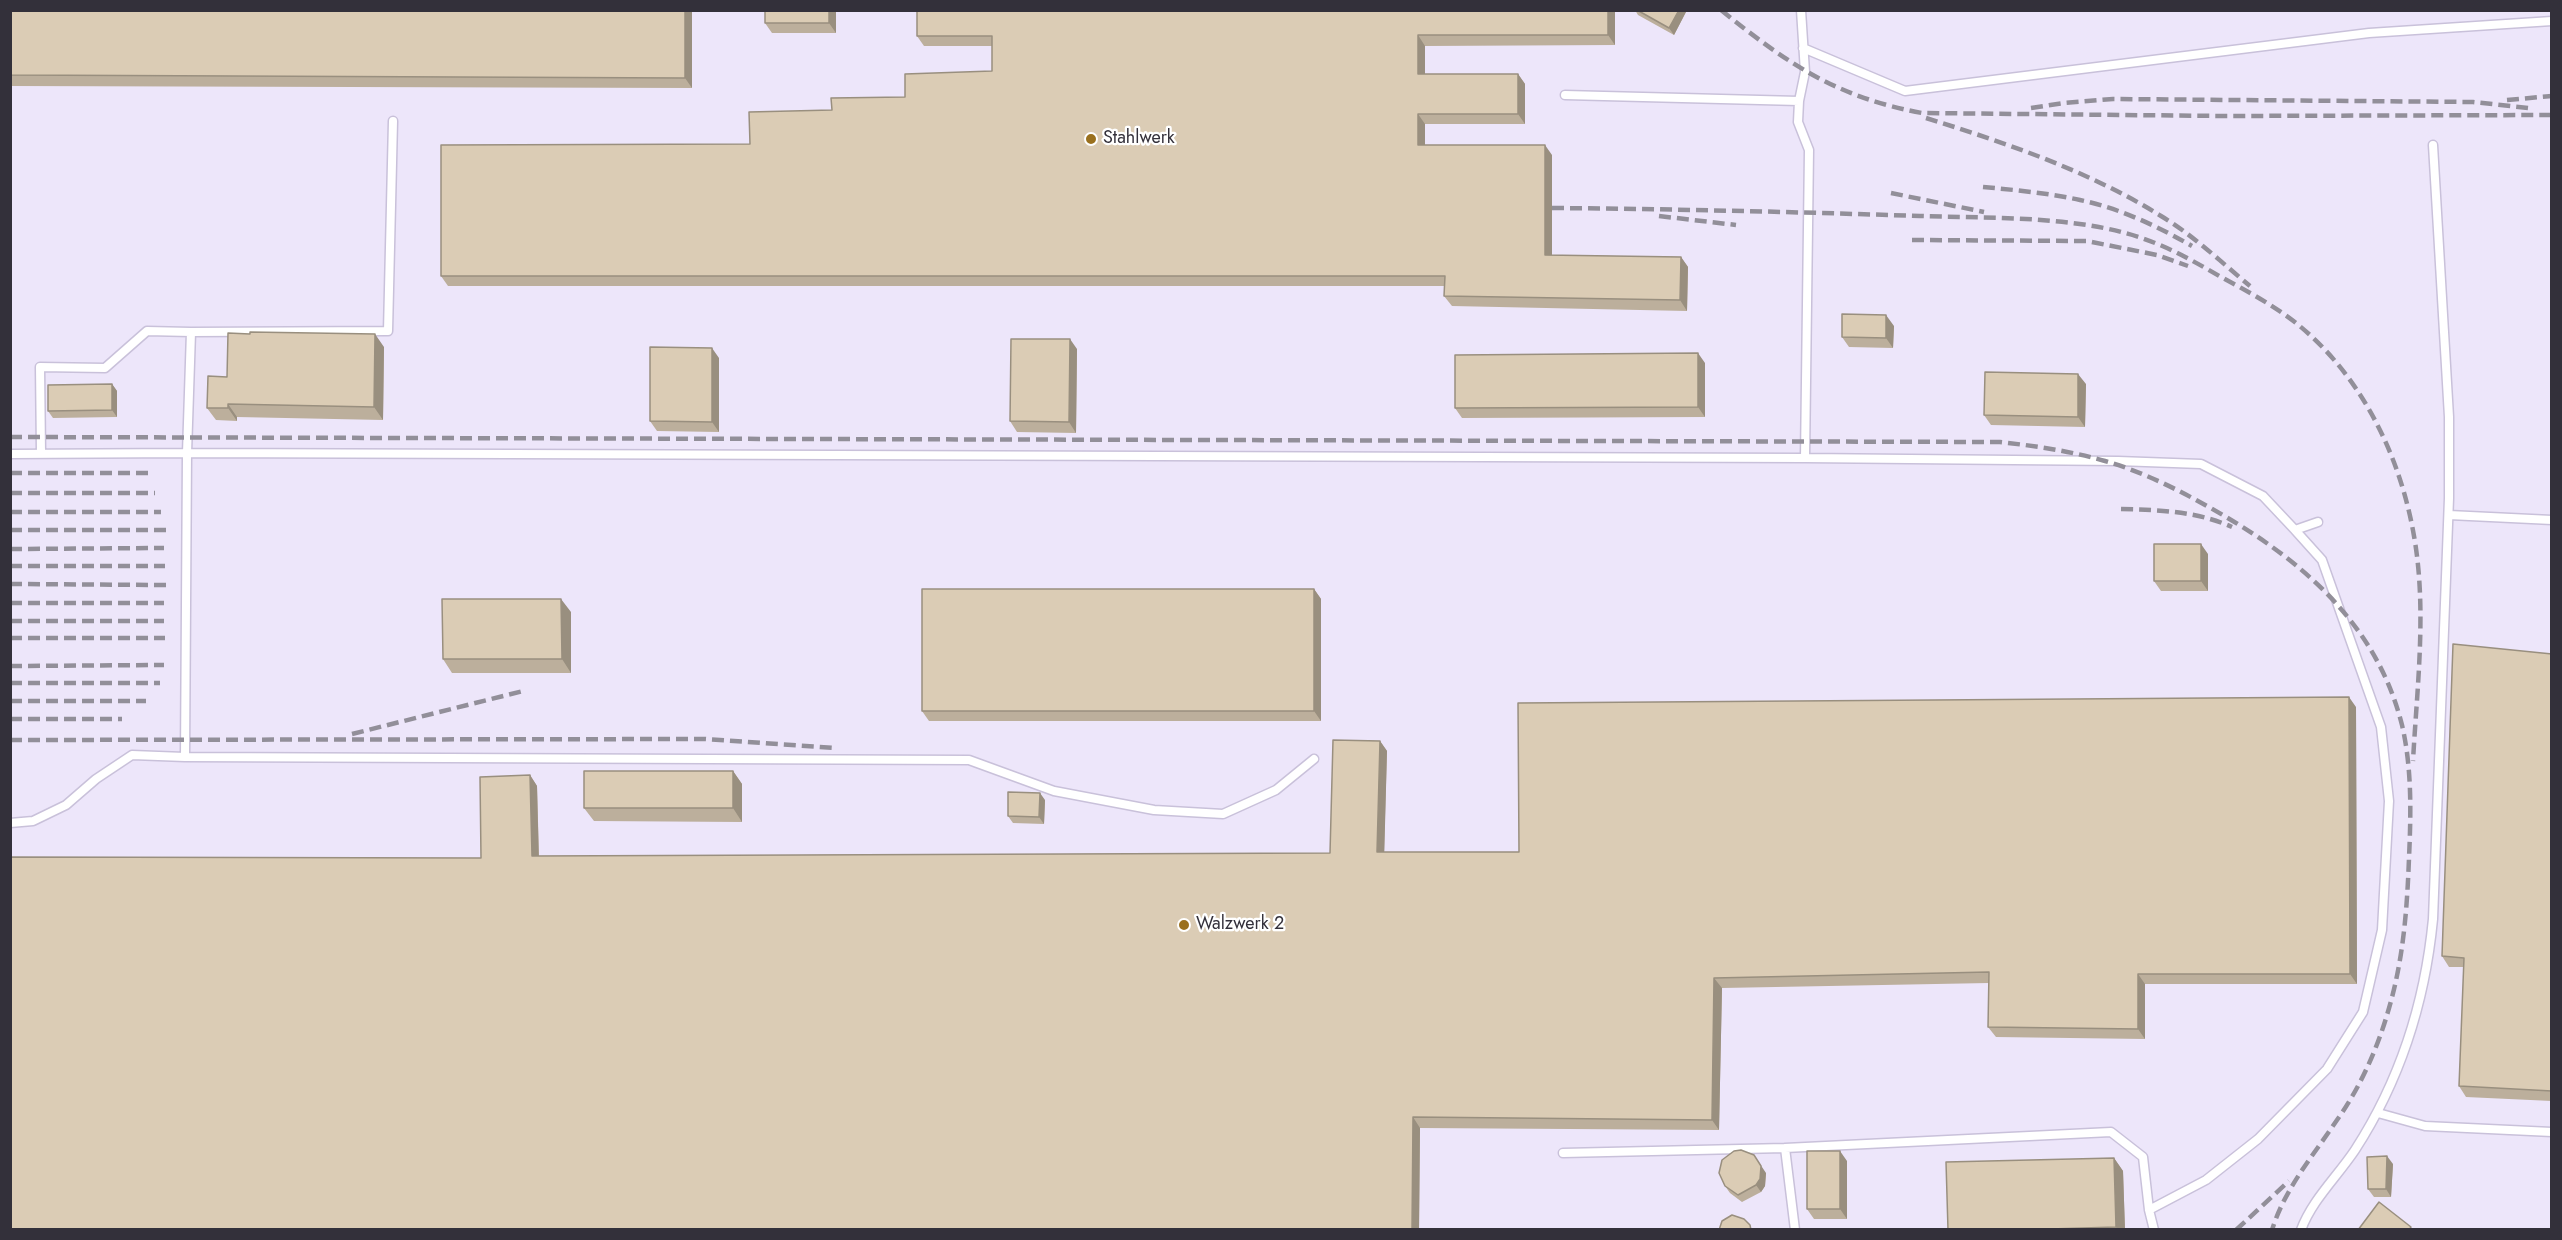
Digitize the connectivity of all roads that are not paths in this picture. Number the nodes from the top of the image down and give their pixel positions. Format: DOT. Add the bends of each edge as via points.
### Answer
graph roads {
  1 [pos="1801,10"];
  2 [pos="2552,21"];
  3 [pos="1803,48"];
  4 [pos="1565,95"];
  5 [pos="1799,100"];
  6 [pos="393,121"];
  7 [pos="2433,145"];
  8 [pos="191,332"];
  9 [pos="41,453"];
  10 [pos="187,453"];
  11 [pos="10,454"];
  12 [pos="1805,458"];
  13 [pos="2449,514"];
  14 [pos="2552,520"];
  15 [pos="2318,522"];
  16 [pos="2295,530"];
  17 [pos="185,757"];
  18 [pos="1314,759"];
  19 [pos="10,823"];
  20 [pos="2378,1113"];
  21 [pos="2552,1132"];
  22 [pos="1785,1148"];
  23 [pos="1563,1153"];
  24 [pos="2149,1210"];
  25 [pos="1795,1230"];
  26 [pos="2154,1230"];
  27 [pos="2301,1230"];
  1 -- 3 [label="lane"];
  2 -- 3 [label="lane" via="2369,33 1905,91"];
  3 -- 5 [label="lane"];
  4 -- 5 [label="lane"];
  5 -- 12 [label="lane" via="1798,122 1809,150"];
  6 -- 8 [label="lane" via="388,331"];
  7 -- 13 [label="lane" via="2449,417"];
  8 -- 9 [label="lane" via="147,331 105,368 40,367"];
  8 -- 10 [label="lane"];
  9 -- 10 [label="lane"];
  9 -- 11 [label="lane"];
  10 -- 12 [label="lane"];
  10 -- 17 [label="lane"];
  12 -- 16 [label="lane" via="2201,464 2263,496"];
  13 -- 14 [label="lane"];
  13 -- 20 [label="lane" via="2428,965 2413,1028"];
  15 -- 16 [label="lane"];
  16 -- 24 [label="lane" via="2322,560 2381,727 2389,801 2382,930 2363,1012 2327,1069 2258,1139 2206,1180"];
  17 -- 18 [label="lane" via="969,760 1054,791 1154,810 1223,814 1276,790"];
  17 -- 19 [label="lane" via="132,754 96,778 66,805 33,821"];
  20 -- 21 [label="lane" via="2425,1126"];
  20 -- 27 [label="lane" via="2306,1215"];
  22 -- 23 [label="lane"];
  22 -- 24 [label="lane" via="2111,1132 2143,1157"];
  22 -- 25 [label="lane"];
  24 -- 26 [label="lane"];
}
